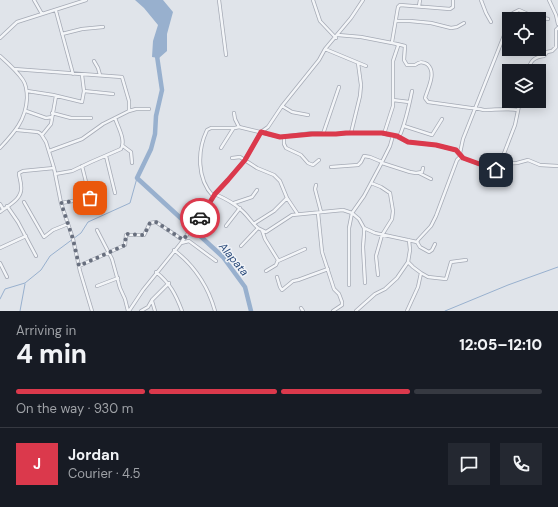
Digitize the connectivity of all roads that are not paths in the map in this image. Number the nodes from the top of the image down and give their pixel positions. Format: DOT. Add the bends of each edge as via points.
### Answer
graph roads {
  1 [pos="34,0"];
  2 [pos="86,0"];
  3 [pos="219,0"];
  4 [pos="313,0"];
  5 [pos="363,0"];
  6 [pos="420,0"];
  7 [pos="453,0"];
  8 [pos="481,0"];
  9 [pos="549,0"];
  10 [pos="419,6"];
  11 [pos="56,10"];
  12 [pos="42,14"];
  13 [pos="557,15"];
  14 [pos="396,21"];
  15 [pos="491,22"];
  16 [pos="464,23"];
  17 [pos="558,24"];
  18 [pos="103,27"];
  19 [pos="558,28"];
  20 [pos="62,34"];
  21 [pos="337,36"];
  22 [pos="0,38"];
  23 [pos="502,41"];
  24 [pos="392,42"];
  25 [pos="397,44"];
  26 [pos="325,49"];
  27 [pos="0,56"];
  28 [pos="226,56"];
  29 [pos="94,61"];
  30 [pos="358,63"];
  31 [pos="530,64"];
  32 [pos="366,66"];
  33 [pos="14,69"];
  34 [pos="73,74"];
  35 [pos="82,75"];
  36 [pos="100,76"];
  37 [pos="339,87"];
  38 [pos="27,91"];
  39 [pos="84,91"];
  40 [pos="412,91"];
  41 [pos="113,94"];
  42 [pos="56,96"];
  43 [pos="393,100"];
  44 [pos="409,102"];
  45 [pos="282,106"];
  46 [pos="476,108"];
  47 [pos="149,109"];
  48 [pos="518,110"];
  49 [pos="26,111"];
  50 [pos="130,111"];
  51 [pos="52,113"];
  52 [pos="234,113"];
  53 [pos="308,115"];
  54 [pos="52,118"];
  55 [pos="91,118"];
  56 [pos="115,118"];
  57 [pos="442,119"];
  58 [pos="404,126"];
  59 [pos="239,127"];
  60 [pos="233,128"];
  61 [pos="17,130"];
  62 [pos="261,132"];
  63 [pos="346,133"];
  64 [pos="323,134"];
  65 [pos="384,134"];
  66 [pos="392,135"];
  67 [pos="42,136"];
  68 [pos="284,136"];
  69 [pos="397,136"];
  70 [pos="123,146"];
  71 [pos="0,148"];
  72 [pos="221,148"];
  73 [pos="49,151"];
  74 [pos="460,154"];
  75 [pos="106,156"];
  76 [pos="232,158"];
  77 [pos="245,160"];
  78 [pos="319,160"];
  79 [pos="382,162"];
  80 [pos="132,163"];
  81 [pos="500,164"];
  82 [pos="82,166"];
  83 [pos="331,166"];
  84 [pos="558,166"];
  85 [pos="54,168"];
  86 [pos="424,168"];
  87 [pos="418,173"];
  88 [pos="55,174"];
  89 [pos="431,179"];
  90 [pos="371,183"];
  91 [pos="316,185"];
  92 [pos="257,190"];
  93 [pos="114,192"];
  94 [pos="215,194"];
  95 [pos="90,198"];
  96 [pos="287,198"];
  97 [pos="24,202"];
  98 [pos="61,203"];
  99 [pos="234,203"];
  100 [pos="0,204"];
  101 [pos="7,206"];
  102 [pos="240,208"];
  103 [pos="3,209"];
  104 [pos="93,210"];
  105 [pos="0,212"];
  106 [pos="319,212"];
  107 [pos="297,213"];
  108 [pos="352,213"];
  109 [pos="255,223"];
  110 [pos="68,224"];
  111 [pos="226,226"];
  112 [pos="258,228"];
  113 [pos="364,228"];
  114 [pos="261,229"];
  115 [pos="97,230"];
  116 [pos="382,235"];
  117 [pos="26,236"];
  118 [pos="183,240"];
  119 [pos="409,240"];
  120 [pos="417,242"];
  121 [pos="181,243"];
  122 [pos="435,244"];
  123 [pos="241,246"];
  124 [pos="0,248"];
  125 [pos="305,249"];
  126 [pos="174,250"];
  127 [pos="109,253"];
  128 [pos="36,256"];
  129 [pos="466,260"];
  130 [pos="216,261"];
  131 [pos="278,261"];
  132 [pos="408,262"];
  133 [pos="0,264"];
  134 [pos="79,266"];
  135 [pos="328,269"];
  136 [pos="266,271"];
  137 [pos="156,272"];
  138 [pos="421,273"];
  139 [pos="378,275"];
  140 [pos="7,277"];
  141 [pos="277,277"];
  142 [pos="118,278"];
  143 [pos="169,283"];
  144 [pos="365,283"];
  145 [pos="349,285"];
  146 [pos="97,286"];
  147 [pos="152,300"];
  148 [pos="301,308"];
  149 [pos="92,311"];
  150 [pos="129,311"];
  151 [pos="141,311"];
  152 [pos="155,311"];
  153 [pos="182,311"];
  154 [pos="215,311"];
  155 [pos="303,311"];
  156 [pos="333,311"];
  157 [pos="356,311"];
  158 [pos="407,311"];
  1 -- 12 [label="street"];
  2 -- 11 [label="street"];
  3 -- 28 [label="street"];
  4 -- 21 [label="street" via="320,21"];
  5 -- 21 [label="street"];
  6 -- 10 [label="street"];
  7 -- 10 [label="street" via="453,7 450,9"];
  8 -- 15 [label="street"];
  9 -- 13 [label="street"];
  10 -- 14 [label="street" via="400,5"];
  11 -- 12 [label="street"];
  11 -- 20 [label="street"];
  12 -- 22 [label="street" via="15,23"];
  13 -- 17 [label="street"];
  14 -- 16 [label="street" via="431,23 451,28"];
  14 -- 24 [label="street"];
  18 -- 20 [label="street"];
  19 -- 31 [label="street" via="556,47 544,56 536,57"];
  20 -- 34 [label="street"];
  21 -- 24 [label="street"];
  21 -- 26 [label="street"];
  23 -- 46 [label="street"];
  24 -- 25 [label="street"];
  25 -- 43 [label="street" via="393,61"];
  25 -- 46 [label="street" via="405,46 404,60 407,65 423,62 429,66 432,72 425,98 428,102"];
  26 -- 30 [label="street"];
  26 -- 45 [label="street"];
  27 -- 33 [label="street"];
  29 -- 36 [label="street"];
  30 -- 32 [label="street"];
  30 -- 63 [label="street" via="361,85 359,101 351,133"];
  33 -- 34 [label="street"];
  33 -- 38 [label="street" via="23,80"];
  34 -- 35 [label="street"];
  35 -- 36 [label="street"];
  35 -- 39 [label="street"];
  36 -- 50 [label="street" via="122,77"];
  37 -- 64 [label="street"];
  38 -- 42 [label="street"];
  38 -- 49 [label="street"];
  39 -- 41 [label="street"];
  39 -- 42 [label="street" via="83,100 80,102"];
  40 -- 44 [label="street"];
  42 -- 51 [label="street"];
  43 -- 44 [label="street"];
  43 -- 65 [label="street"];
  44 -- 58 [label="street"];
  45 -- 53 [label="street" via="292,112"];
  45 -- 62 [label="street" via="268,127"];
  46 -- 48 [label="street"];
  46 -- 74 [label="street" via="463,139"];
  47 -- 50 [label="street"];
  48 -- 81 [label="street"];
  49 -- 54 [label="street"];
  49 -- 61 [label="street"];
  50 -- 56 [label="street"];
  51 -- 54 [label="street"];
  51 -- 55 [label="street" via="71,118"];
  52 -- 59 [label="street"];
  54 -- 67 [label="street"];
  56 -- 70 [label="street"];
  56 -- 73 [label="street" via="82,139"];
  57 -- 58 [label="street" via="432,135"];
  58 -- 69 [label="street"];
  59 -- 60 [label="street"];
  59 -- 62 [label="street"];
  60 -- 72 [label="street"];
  60 -- 94 [label="street" via="209,129 203,142 202,176 206,188 213,196"];
  61 -- 67 [label="street" via="38,132"];
  61 -- 71 [label="street"];
  62 -- 68 [label="street"];
  62 -- 77 [label="street"];
  63 -- 64 [label="street"];
  63 -- 65 [label="street"];
  64 -- 68 [label="street"];
  65 -- 66 [label="street"];
  66 -- 69 [label="street"];
  66 -- 79 [label="street"];
  67 -- 73 [label="street"];
  68 -- 78 [label="street" via="286,148 301,155 313,165"];
  69 -- 74 [label="street" via="408,142 436,145 456,150"];
  70 -- 75 [label="street" via="119,151"];
  70 -- 80 [label="street" via="131,152"];
  73 -- 85 [label="street"];
  74 -- 81 [label="street" via="463,158 495,170"];
  74 -- 120 [label="street" via="431,226"];
  75 -- 82 [label="street"];
  75 -- 93 [label="street"];
  76 -- 77 [label="street" via="240,157"];
  77 -- 94 [label="street"];
  77 -- 96 [label="street" via="280,180"];
  79 -- 83 [label="street" via="364,156 358,165"];
  79 -- 87 [label="street"];
  79 -- 90 [label="street"];
  81 -- 84 [label="street" via="528,160 540,165"];
  82 -- 88 [label="street" via="72,172"];
  82 -- 95 [label="street"];
  85 -- 88 [label="street"];
  85 -- 101 [label="street" via="19,173 20,194"];
  86 -- 87 [label="street"];
  87 -- 89 [label="street"];
  88 -- 98 [label="street"];
  90 -- 108 [label="street"];
  90 -- 116 [label="street" via="390,193 392,219"];
  91 -- 106 [label="street"];
  92 -- 99 [label="street" via="252,197"];
  94 -- 99 [label="street"];
  94 -- 118 [label="street"];
  95 -- 98 [label="street"];
  95 -- 104 [label="street"];
  96 -- 107 [label="street"];
  96 -- 109 [label="street" via="274,211"];
  97 -- 110 [label="street" via="44,237"];
  98 -- 110 [label="street"];
  99 -- 102 [label="street"];
  100 -- 103 [label="street"];
  101 -- 103 [label="street"];
  101 -- 117 [label="street"];
  102 -- 109 [label="street"];
  102 -- 111 [label="street"];
  103 -- 105 [label="street"];
  106 -- 107 [label="street"];
  106 -- 108 [label="street" via="343,210"];
  106 -- 135 [label="street" via="322,252"];
  107 -- 114 [label="street" via="268,232"];
  108 -- 113 [label="street"];
  108 -- 145 [label="street" via="349,228"];
  109 -- 112 [label="street"];
  110 -- 134 [label="street"];
  112 -- 114 [label="street"];
  112 -- 123 [label="street"];
  113 -- 116 [label="street"];
  113 -- 144 [label="street"];
  114 -- 131 [label="street"];
  115 -- 127 [label="street"];
  116 -- 119 [label="street"];
  116 -- 139 [label="street" via="376,256"];
  117 -- 124 [label="street"];
  117 -- 128 [label="street"];
  118 -- 121 [label="street"];
  118 -- 127 [label="street" via="156,222 152,222 144,235 126,234 125,245"];
  119 -- 120 [label="street"];
  119 -- 132 [label="street"];
  120 -- 122 [label="street" via="429,252"];
  121 -- 126 [label="street"];
  121 -- 130 [label="street" via="189,240"];
  125 -- 131 [label="street"];
  126 -- 137 [label="street"];
  126 -- 154 [label="street" via="196,271 209,293"];
  127 -- 134 [label="street"];
  127 -- 142 [label="street"];
  129 -- 138 [label="street" via="451,262 446,279 428,277"];
  131 -- 136 [label="street"];
  132 -- 138 [label="street"];
  132 -- 157 [label="street" via="392,283"];
  133 -- 140 [label="street"];
  134 -- 149 [label="street"];
  135 -- 141 [label="street" via="292,281 282,290"];
  135 -- 156 [label="street" via="334,289 342,302"];
  137 -- 143 [label="street"];
  137 -- 150 [label="street"];
  138 -- 158 [label="street" via="418,287"];
  142 -- 146 [label="street"];
  142 -- 150 [label="street"];
  143 -- 147 [label="street"];
  143 -- 153 [label="street"];
  147 -- 151 [label="street" via="148,307"];
  147 -- 152 [label="street"];
  148 -- 155 [label="street"];
}
